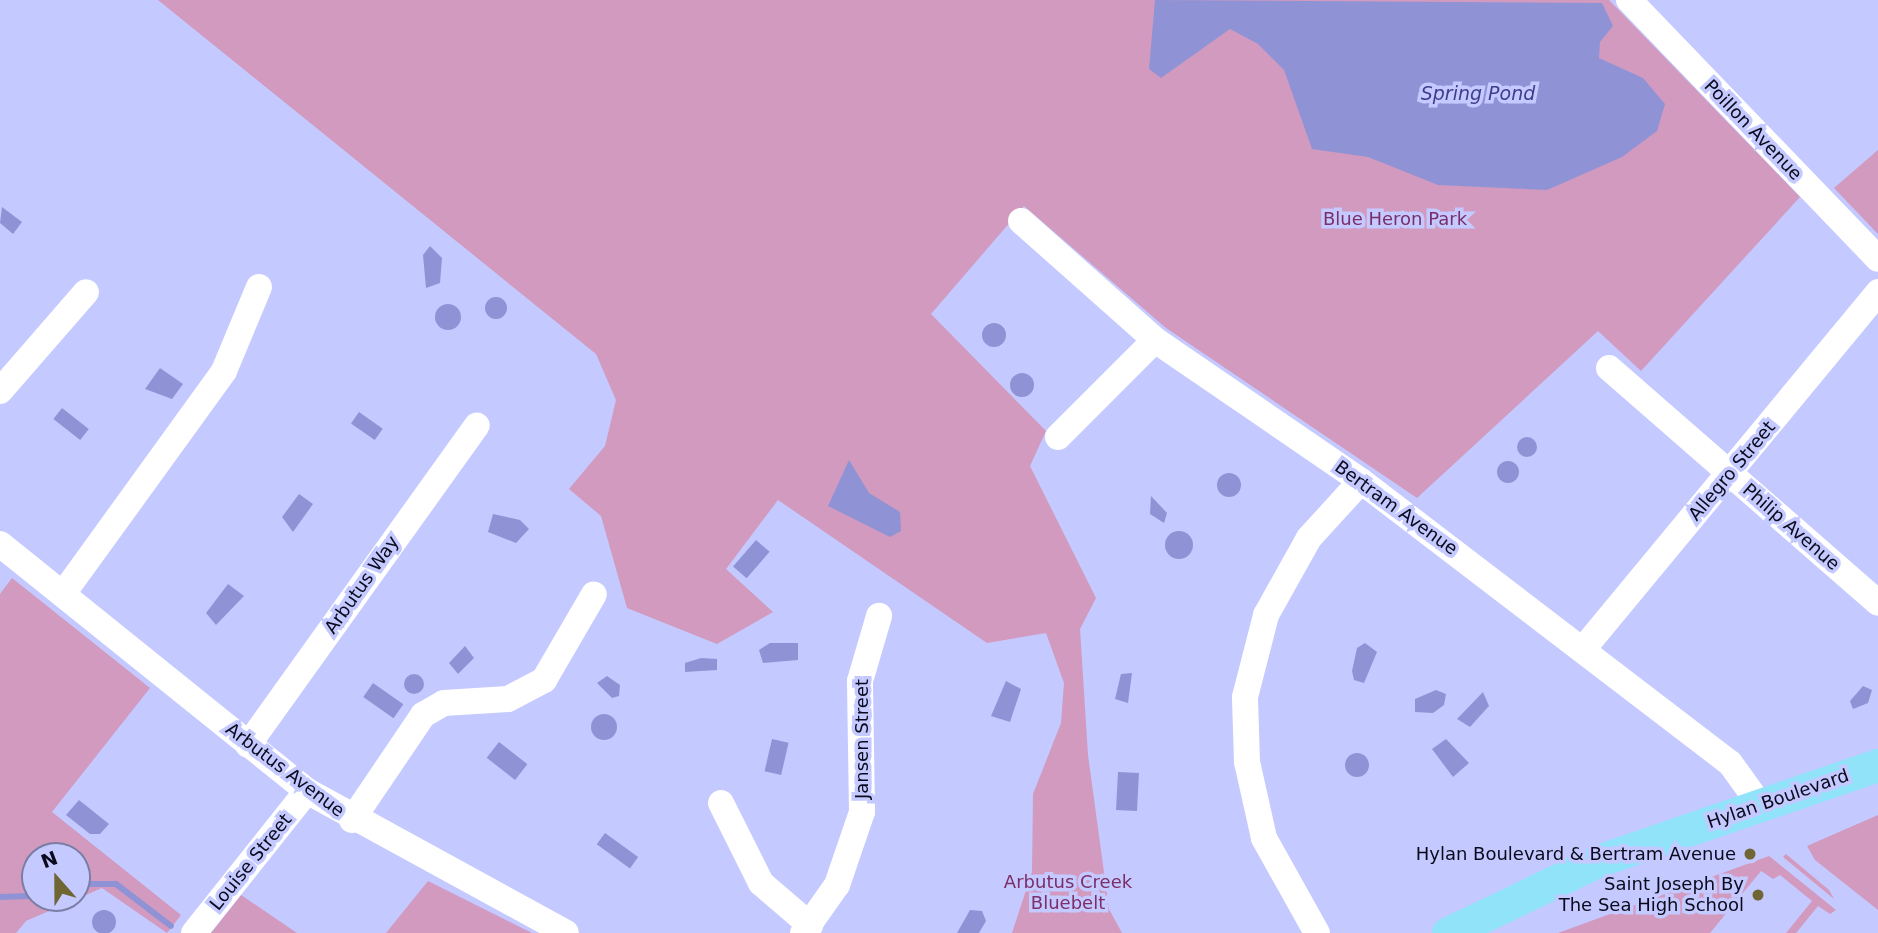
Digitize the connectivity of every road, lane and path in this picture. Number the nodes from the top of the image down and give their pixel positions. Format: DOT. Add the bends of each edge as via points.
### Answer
graph roads {
  1 [pos="1629,0"];
  2 [pos="1021,221"];
  3 [pos="1878,259"];
  4 [pos="259,287"];
  5 [pos="86,292"];
  6 [pos="1878,292"];
  7 [pos="1155,340"];
  8 [pos="1609,368"];
  9 [pos="0,391"];
  10 [pos="477,425"];
  11 [pos="1058,437"];
  12 [pos="1730,474"];
  13 [pos="1362,481"];
  14 [pos="0,544"];
  15 [pos="65,591"];
  16 [pos="594,594"];
  17 [pos="1878,603"];
  18 [pos="879,616"];
  19 [pos="1584,648"];
  20 [pos="248,745"];
  21 [pos="1878,765"];
  22 [pos="307,791"];
  23 [pos="721,803"];
  24 [pos="1761,806"];
  25 [pos="352,820"];
  26 [pos="806,929"];
  27 [pos="194,933"];
  28 [pos="565,933"];
  29 [pos="1317,933"];
  30 [pos="1448,933"];
  1 -- 3 [label="street, Poillon Avenue"];
  2 -- 7 [label="street, Bertram Avenue"];
  4 -- 15 [label="street" via="224,371"];
  5 -- 9 [label="street"];
  6 -- 12 [label="street, Allegro Street"];
  7 -- 11 [label="street"];
  7 -- 13 [label="street, Bertram Avenue"];
  8 -- 12 [label="street, Philip Avenue"];
  10 -- 20 [label="street, Arbutus Way"];
  12 -- 17 [label="street, Philip Avenue"];
  12 -- 19 [label="street, Allegro Street"];
  13 -- 19 [label="street, Bertram Avenue"];
  13 -- 29 [label="street" via="1309,538 1266,615 1245,696 1247,762 1264,838"];
  14 -- 15 [label="street, Arbutus Avenue"];
  15 -- 20 [label="street, Arbutus Avenue"];
  16 -- 25 [label="street" via="544,680 508,699 444,703 423,715"];
  18 -- 26 [label="street, Jansen Street" via="860,681 862,812 837,886"];
  19 -- 24 [label="street, Bertram Avenue" via="1736,768"];
  20 -- 22 [label="street, Arbutus Avenue"];
  21 -- 24 [label="main road, Hylan Boulevard"];
  22 -- 25 [label="street, Arbutus Avenue"];
  22 -- 27 [label="street, Louise Street"];
  23 -- 26 [label="street" via="761,883"];
  24 -- 30 [label="main road, Hylan Boulevard" via="1578,869"];
  25 -- 28 [label="street, Arbutus Avenue"];
}
